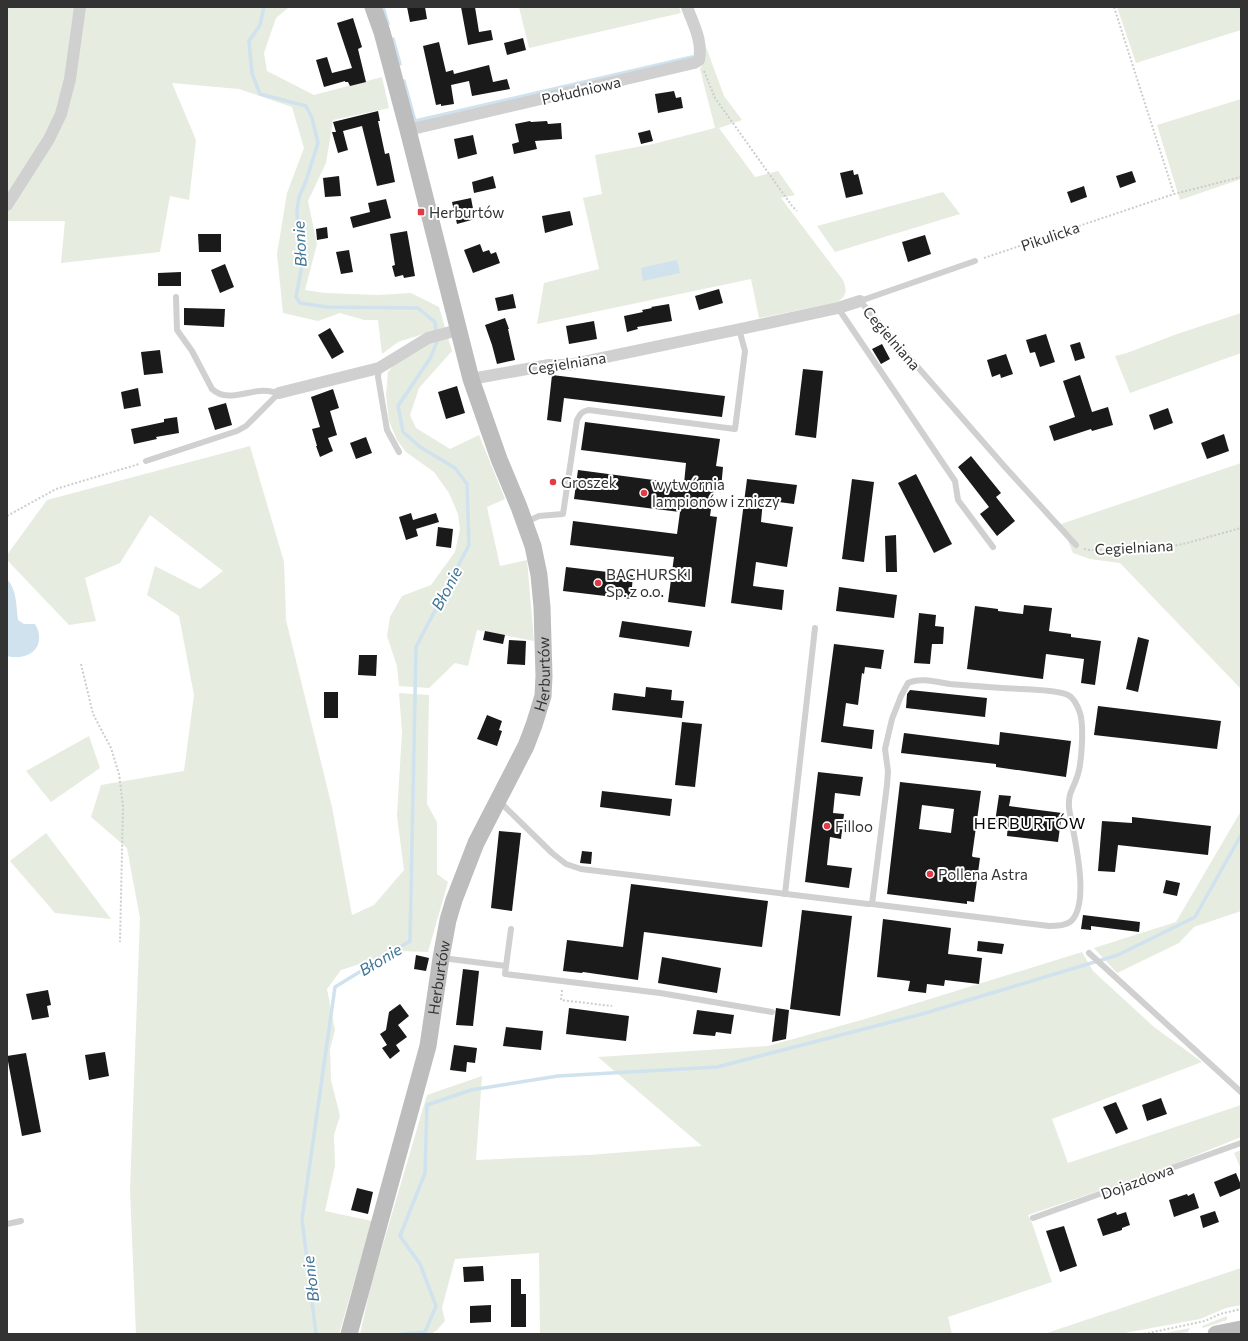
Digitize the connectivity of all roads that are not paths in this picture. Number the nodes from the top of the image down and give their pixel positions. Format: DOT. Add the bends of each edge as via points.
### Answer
graph roads {
  1 [pos="80,7"];
  2 [pos="373,7"];
  3 [pos="687,7"];
  4 [pos="408,130"];
  5 [pos="7,205"];
  6 [pos="975,261"];
  7 [pos="176,297"];
  8 [pos="860,301"];
  9 [pos="838,308"];
  10 [pos="739,330"];
  11 [pos="454,331"];
  12 [pos="379,368"];
  13 [pos="471,379"];
  14 [pos="279,393"];
  15 [pos="399,452"];
  16 [pos="146,462"];
  17 [pos="525,523"];
  18 [pos="1076,545"];
  19 [pos="993,547"];
  20 [pos="815,628"];
  21 [pos="498,800"];
  22 [pos="785,894"];
  23 [pos="872,904"];
  24 [pos="511,929"];
  25 [pos="1089,953"];
  26 [pos="441,958"];
  27 [pos="506,966"];
  28 [pos="772,1012"];
  29 [pos="1241,1092"];
  30 [pos="1241,1143"];
  31 [pos="1033,1218"];
  32 [pos="21,1221"];
  33 [pos="7,1224"];
  34 [pos="1241,1329"];
  35 [pos="349,1334"];
  36 [pos="1216,1334"];
  1 -- 5 [label="street" via="70,79 61,114 49,139"];
  2 -- 4 [label="street, Herburtów"];
  3 -- 4 [label="street, Południowa" via="699,39 699,60 694,63"];
  4 -- 11 [label="street, Herburtów"];
  6 -- 8 [label="lane"];
  7 -- 14 [label="lane" via="177,330 217,394 231,396 265,390"];
  8 -- 9 [label="street, Cegielniana"];
  8 -- 18 [label="lane, Cegielniana"];
  9 -- 10 [label="street, Cegielniana"];
  9 -- 19 [label="lane" via="955,481 958,500"];
  10 -- 13 [label="street, Cegielniana" via="568,365 549,365"];
  10 -- 17 [label="lane" via="745,351 735,429 584,411 578,420 563,514 539,516"];
  11 -- 12 [label="street" via="428,338"];
  11 -- 13 [label="street, Herburtów"];
  12 -- 14 [label="street"];
  12 -- 15 [label="lane" via="378,377 387,430"];
  13 -- 17 [label="street, Herburtów"];
  14 -- 16 [label="lane" via="246,426 237,431"];
  17 -- 21 [label="street, Herburtów" via="533,546 541,594 544,640 543,696 526,746"];
  20 -- 22 [label="lane"];
  21 -- 22 [label="lane" via="552,852 573,867"];
  21 -- 26 [label="street, Herburtów" via="476,843 456,892"];
  22 -- 23 [label="lane"];
  23 -- 23 [label="lane" via="1050,926 1071,921 1080,902 1080,870 1068,798 1079,769 1082,729 1080,713 1070,696 1047,691 918,680 908,683 892,719 885,749 888,785"];
  24 -- 27 [label="lane"];
  25 -- 29 [label="lane"];
  26 -- 27 [label="lane"];
  26 -- 35 [label="street, Herburtów" via="428,1046"];
  27 -- 28 [label="lane" via="505,974 660,993"];
  30 -- 31 [label="lane, Dojazdowa"];
  32 -- 33 [label="lane"];
  34 -- 36 [label="street"];
}
